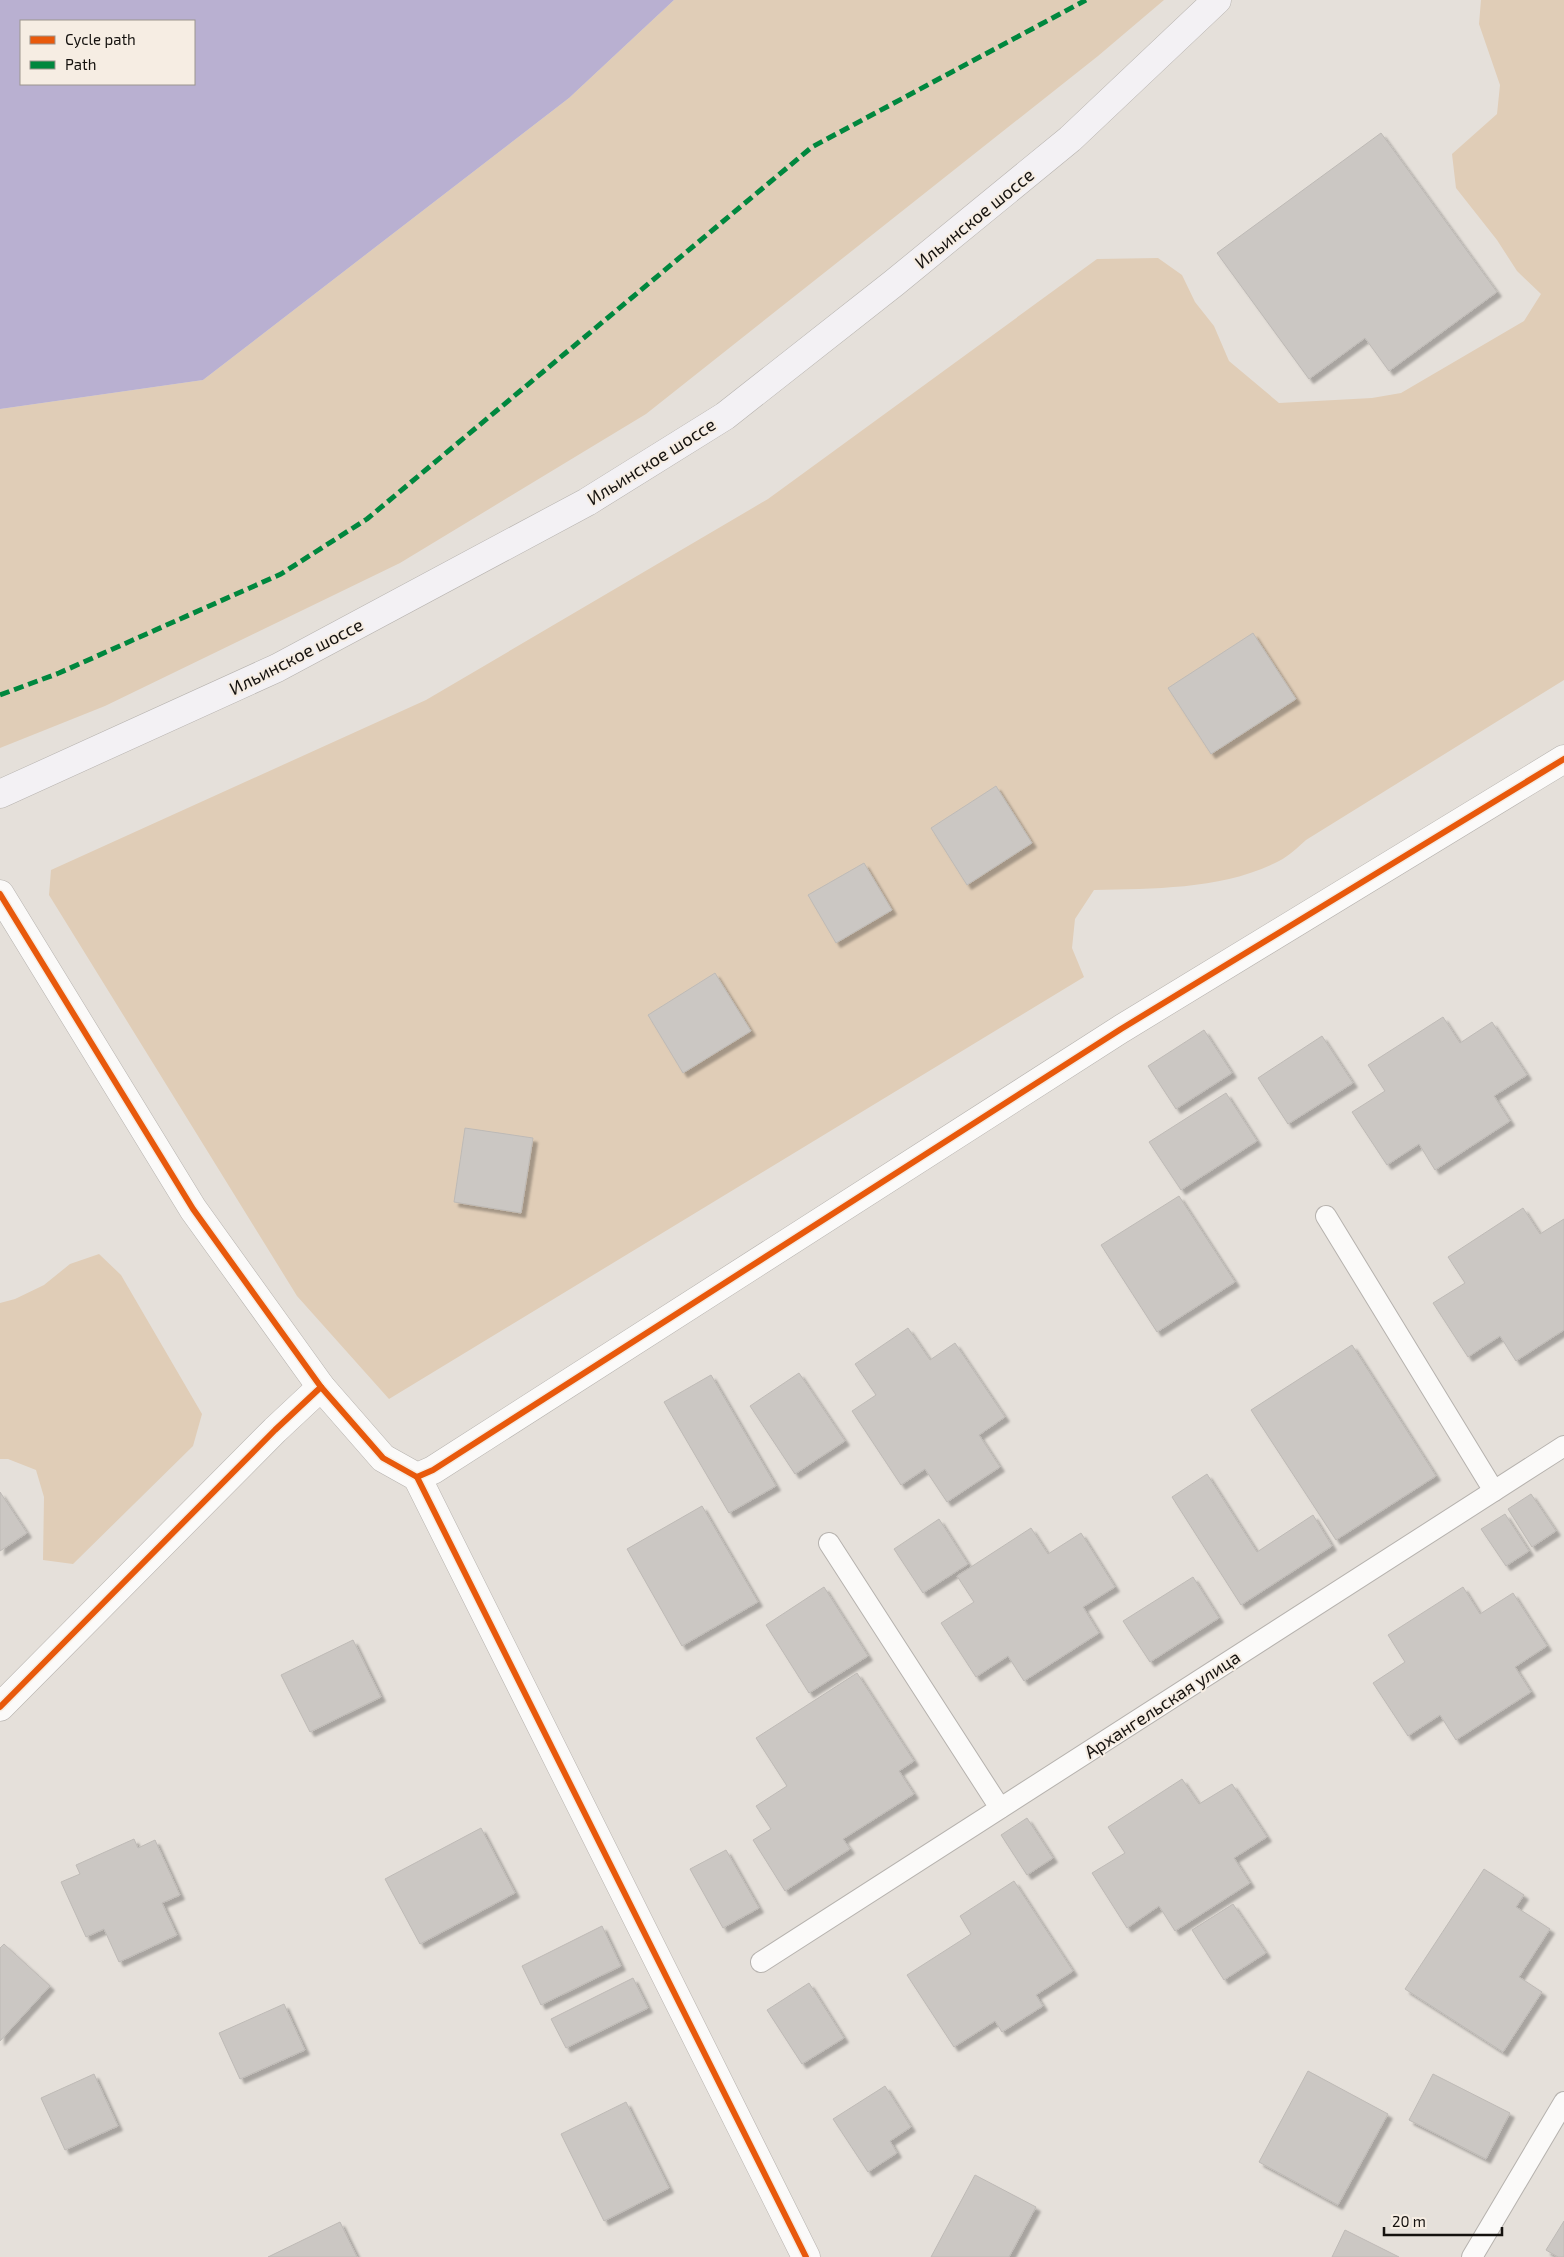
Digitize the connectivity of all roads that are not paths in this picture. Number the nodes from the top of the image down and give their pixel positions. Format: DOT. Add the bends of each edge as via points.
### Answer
graph roads {
  1 [pos="1217,0"];
  2 [pos="1564,760"];
  3 [pos="0,794"];
  4 [pos="0,894"];
  5 [pos="1326,1216"];
  6 [pos="321,1387"];
  7 [pos="1564,1446"];
  8 [pos="417,1477"];
  9 [pos="1494,1491"];
  10 [pos="829,1543"];
  11 [pos="0,1707"];
  12 [pos="1000,1808"];
  13 [pos="761,1962"];
  14 [pos="1564,2102"];
  15 [pos="806,2257"];
  16 [pos="1472,2257"];
  1 -- 3 [label="main road, Ильинское шоссе" via="1070,139 724,416 587,502 277,668"];
  2 -- 8 [label="street" via="1121,1029 433,1470"];
  4 -- 6 [label="street" via="192,1209"];
  5 -- 9 [label="lane"];
  6 -- 8 [label="street" via="383,1458"];
  6 -- 11 [label="street"];
  7 -- 9 [label="lane, Архангельская улица"];
  8 -- 15 [label="street"];
  9 -- 12 [label="lane, Архангельская улица"];
  10 -- 12 [label="lane"];
  12 -- 13 [label="lane, Архангельская улица"];
  14 -- 16 [label="lane"];
}
